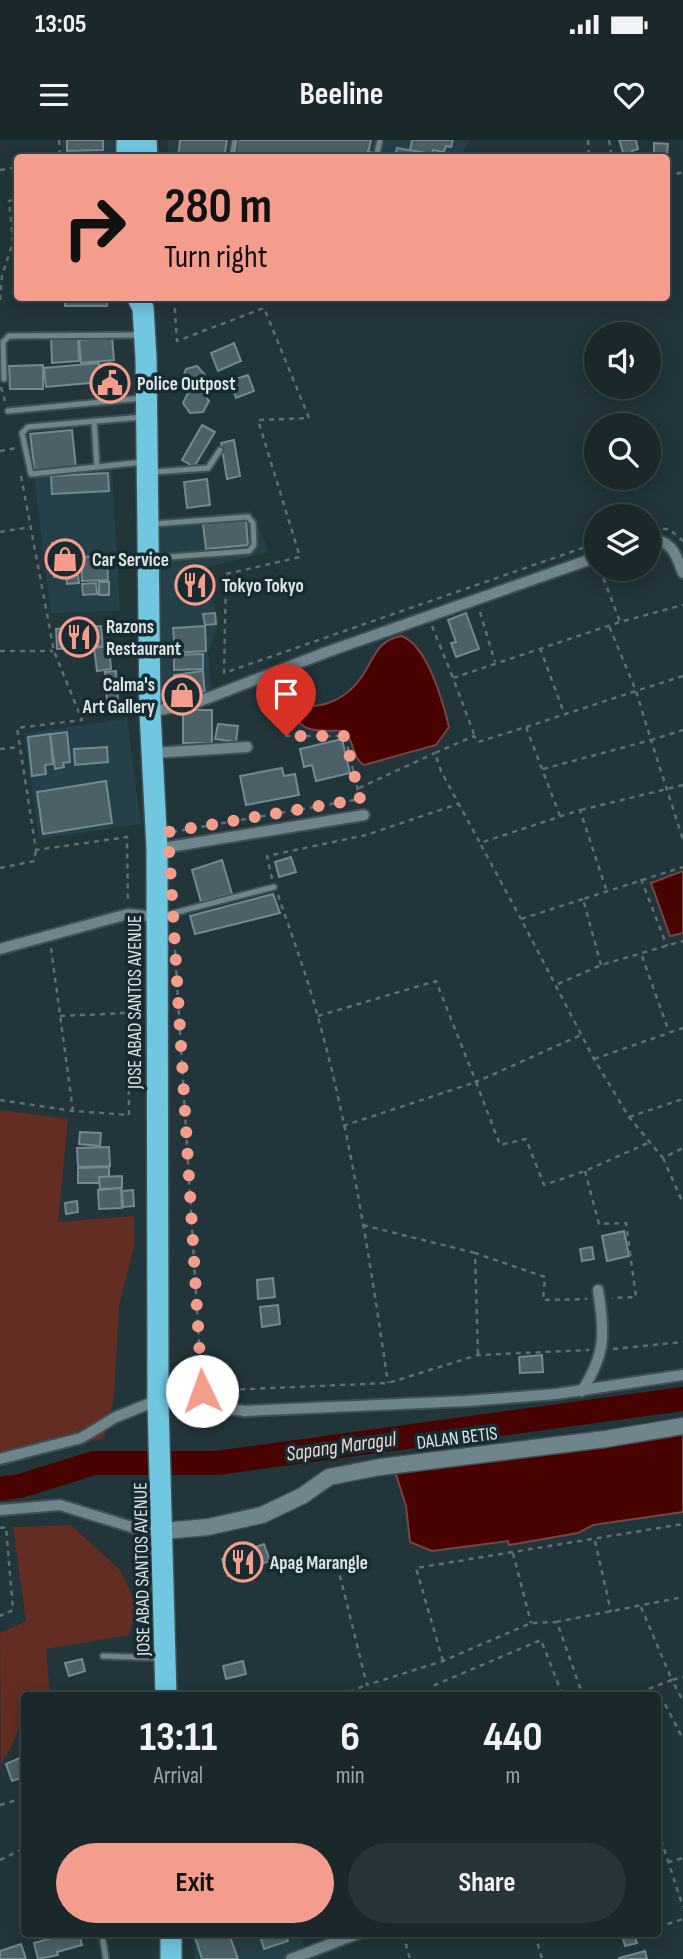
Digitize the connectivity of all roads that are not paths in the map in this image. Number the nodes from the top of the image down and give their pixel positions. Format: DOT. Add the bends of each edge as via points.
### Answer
graph roads {
  1 [pos="143,301"];
  2 [pos="145,335"];
  3 [pos="2,382"];
  4 [pos="146,407"];
  5 [pos="8,411"];
  6 [pos="94,421"];
  7 [pos="220,450"];
  8 [pos="97,467"];
  9 [pos="147,467"];
  10 [pos="148,524"];
  11 [pos="661,542"];
  12 [pos="148,559"];
  13 [pos="584,562"];
  14 [pos="683,573"];
  15 [pos="150,712"];
  16 [pos="247,747"];
  17 [pos="153,753"];
  18 [pos="364,814"];
  19 [pos="163,848"];
  20 [pos="274,887"];
  21 [pos="157,917"];
  22 [pos="0,949"];
  23 [pos="599,1294"];
  24 [pos="683,1375"];
  25 [pos="582,1391"];
  26 [pos="158,1402"];
  27 [pos="683,1426"];
  28 [pos="0,1458"];
  29 [pos="0,1510"];
  30 [pos="163,1522"];
  31 [pos="103,1656"];
  32 [pos="165,1658"];
  33 [pos="166,1692"];
  34 [pos="171,1937"];
  35 [pos="349,1937"];
  36 [pos="103,1941"];
  37 [pos="106,1959"];
  38 [pos="171,1959"];
  39 [pos="291,1959"];
  1 -- 2 [label="highway, JOSE ABAD SANTOS AVENUE"];
  2 -- 3 [label="lane" via="9,336 3,342"];
  2 -- 4 [label="highway, JOSE ABAD SANTOS AVENUE"];
  4 -- 5 [label="lane"];
  4 -- 6 [label="lane"];
  4 -- 9 [label="highway, JOSE ABAD SANTOS AVENUE"];
  6 -- 8 [label="lane"];
  6 -- 8 [label="lane" via="29,427 22,433 31,474"];
  7 -- 9 [label="lane" via="202,470"];
  8 -- 9 [label="lane"];
  9 -- 10 [label="highway, JOSE ABAD SANTOS AVENUE"];
  10 -- 12 [label="highway, JOSE ABAD SANTOS AVENUE"];
  10 -- 12 [label="lane" via="248,517 253,523 254,545 249,551"];
  11 -- 14 [label="street" via="673,548"];
  12 -- 15 [label="highway, JOSE ABAD SANTOS AVENUE"];
  13 -- 15 [label="street" via="195,702"];
  15 -- 17 [label="highway, JOSE ABAD SANTOS AVENUE"];
  16 -- 17 [label="street"];
  17 -- 19 [label="highway, JOSE ABAD SANTOS AVENUE"];
  18 -- 19 [label="street"];
  19 -- 21 [label="highway, JOSE ABAD SANTOS AVENUE"];
  20 -- 21 [label="lane"];
  21 -- 22 [label="street" via="128,914"];
  21 -- 26 [label="highway, JOSE ABAD SANTOS AVENUE"];
  23 -- 25 [label="street" via="603,1349"];
  24 -- 25 [label="street"];
  25 -- 26 [label="street" via="245,1411"];
  26 -- 28 [label="street" via="116,1417 81,1438"];
  26 -- 30 [label="highway, JOSE ABAD SANTOS AVENUE"];
  27 -- 30 [label="street, DALAN BETIS" via="367,1469 329,1477 262,1515 208,1527"];
  29 -- 30 [label="street" via="60,1505 135,1528"];
  30 -- 32 [label="highway, JOSE ABAD SANTOS AVENUE"];
  31 -- 32 [label="lane"];
  32 -- 33 [label="highway, JOSE ABAD SANTOS AVENUE"];
  34 -- 38 [label="highway"];
  35 -- 39 [label="street"];
  36 -- 37 [label="lane"];
}
